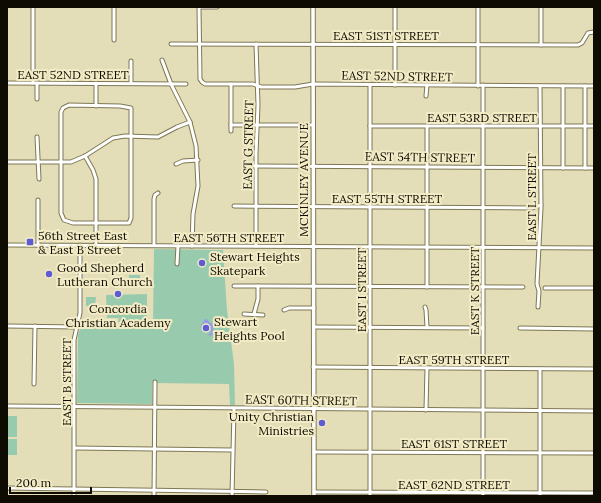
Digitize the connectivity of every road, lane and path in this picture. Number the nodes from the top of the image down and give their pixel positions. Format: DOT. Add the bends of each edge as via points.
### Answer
graph roads {
  1 [pos="33,7"];
  2 [pos="114,7"];
  3 [pos="199,7"];
  4 [pos="217,7"];
  5 [pos="313,7"];
  6 [pos="395,7"];
  7 [pos="478,7"];
  8 [pos="541,7"];
  9 [pos="594,32"];
  10 [pos="114,40"];
  11 [pos="171,44"];
  12 [pos="200,44"];
  13 [pos="256,44"];
  14 [pos="313,44"];
  15 [pos="396,44"];
  16 [pos="477,44"];
  17 [pos="541,45"];
  18 [pos="162,60"];
  19 [pos="131,61"];
  20 [pos="7,83"];
  21 [pos="35,83"];
  22 [pos="96,83"];
  23 [pos="131,83"];
  24 [pos="171,84"];
  25 [pos="186,84"];
  26 [pos="231,84"];
  27 [pos="313,84"];
  28 [pos="370,85"];
  29 [pos="396,85"];
  30 [pos="427,85"];
  31 [pos="483,85"];
  32 [pos="258,86"];
  33 [pos="478,86"];
  34 [pos="540,86"];
  35 [pos="563,86"];
  36 [pos="586,86"];
  37 [pos="594,86"];
  38 [pos="426,96"];
  39 [pos="37,99"];
  40 [pos="96,106"];
  41 [pos="190,122"];
  42 [pos="231,125"];
  43 [pos="257,125"];
  44 [pos="313,125"];
  45 [pos="370,126"];
  46 [pos="427,126"];
  47 [pos="484,126"];
  48 [pos="540,126"];
  49 [pos="585,126"];
  50 [pos="594,126"];
  51 [pos="563,127"];
  52 [pos="231,131"];
  53 [pos="131,136"];
  54 [pos="37,137"];
  55 [pos="85,156"];
  56 [pos="198,160"];
  57 [pos="7,162"];
  58 [pos="39,162"];
  59 [pos="61,162"];
  60 [pos="176,164"];
  61 [pos="314,165"];
  62 [pos="246,166"];
  63 [pos="256,166"];
  64 [pos="370,166"];
  65 [pos="427,167"];
  66 [pos="483,167"];
  67 [pos="540,168"];
  68 [pos="563,168"];
  69 [pos="585,168"];
  70 [pos="594,168"];
  71 [pos="39,179"];
  72 [pos="158,193"];
  73 [pos="38,200"];
  74 [pos="541,205"];
  75 [pos="234,206"];
  76 [pos="257,206"];
  77 [pos="314,207"];
  78 [pos="370,207"];
  79 [pos="427,207"];
  80 [pos="483,208"];
  81 [pos="96,224"];
  82 [pos="7,245"];
  83 [pos="38,245"];
  84 [pos="80,245"];
  85 [pos="96,245"];
  86 [pos="154,245"];
  87 [pos="178,246"];
  88 [pos="192,246"];
  89 [pos="256,246"];
  90 [pos="313,246"];
  91 [pos="370,247"];
  92 [pos="426,247"];
  93 [pos="483,248"];
  94 [pos="539,248"];
  95 [pos="594,248"];
  96 [pos="177,264"];
  97 [pos="234,286"];
  98 [pos="258,286"];
  99 [pos="314,286"];
  100 [pos="370,286"];
  101 [pos="427,287"];
  102 [pos="483,287"];
  103 [pos="523,287"];
  104 [pos="545,288"];
  105 [pos="594,288"];
  106 [pos="425,307"];
  107 [pos="538,307"];
  108 [pos="314,308"];
  109 [pos="284,310"];
  110 [pos="244,314"];
  111 [pos="254,314"];
  112 [pos="263,315"];
  113 [pos="7,326"];
  114 [pos="34,326"];
  115 [pos="77,326"];
  116 [pos="314,327"];
  117 [pos="370,327"];
  118 [pos="427,328"];
  119 [pos="483,328"];
  120 [pos="520,328"];
  121 [pos="594,329"];
  122 [pos="313,368"];
  123 [pos="370,368"];
  124 [pos="428,368"];
  125 [pos="483,368"];
  126 [pos="540,369"];
  127 [pos="594,369"];
  128 [pos="154,382"];
  129 [pos="34,384"];
  130 [pos="7,406"];
  131 [pos="74,406"];
  132 [pos="155,408"];
  133 [pos="234,409"];
  134 [pos="314,409"];
  135 [pos="370,410"];
  136 [pos="426,410"];
  137 [pos="484,410"];
  138 [pos="540,411"];
  139 [pos="594,411"];
  140 [pos="75,448"];
  141 [pos="155,449"];
  142 [pos="232,450"];
  143 [pos="314,452"];
  144 [pos="370,452"];
  145 [pos="483,452"];
  146 [pos="540,453"];
  147 [pos="594,453"];
  148 [pos="7,488"];
  149 [pos="74,489"];
  150 [pos="154,490"];
  151 [pos="232,491"];
  152 [pos="266,492"];
  153 [pos="594,493"];
  154 [pos="314,494"];
  155 [pos="370,494"];
  156 [pos="483,494"];
  157 [pos="540,495"];
  158 [pos="74,496"];
  159 [pos="154,496"];
  160 [pos="232,496"];
  1 -- 21 [label="street"];
  2 -- 10 [label="street"];
  3 -- 4 [label="street"];
  3 -- 12 [label="street"];
  5 -- 14 [label="main road, MCKINLEY AVENUE"];
  6 -- 15 [label="street"];
  7 -- 16 [label="street"];
  8 -- 17 [label="street"];
  9 -- 17 [label="street, EAST 51ST STREET" via="588,32 578,45"];
  11 -- 12 [label="street, EAST 51ST STREET"];
  12 -- 13 [label="street, EAST 51ST STREET"];
  12 -- 26 [label="street, EAST 52ND STREET" via="202,82"];
  13 -- 14 [label="street, EAST 51ST STREET"];
  13 -- 32 [label="street, EAST G STREET"];
  14 -- 15 [label="street, EAST 51ST STREET"];
  14 -- 27 [label="main road, MCKINLEY AVENUE"];
  15 -- 16 [label="street, EAST 51ST STREET"];
  15 -- 29 [label="street"];
  16 -- 17 [label="street, EAST 51ST STREET"];
  16 -- 33 [label="street"];
  18 -- 24 [label="street"];
  19 -- 23 [label="street"];
  20 -- 21 [label="street, EAST 52ND STREET"];
  21 -- 22 [label="street, EAST 52ND STREET"];
  21 -- 39 [label="street"];
  22 -- 23 [label="street, EAST 52ND STREET"];
  22 -- 40 [label="street"];
  23 -- 24 [label="street, EAST 52ND STREET"];
  24 -- 25 [label="street, EAST 52ND STREET"];
  24 -- 41 [label="street"];
  26 -- 32 [label="street, EAST 52ND STREET"];
  26 -- 42 [label="street"];
  27 -- 28 [label="street, EAST 52ND STREET"];
  27 -- 32 [label="street, EAST 52ND STREET" via="295,87"];
  27 -- 44 [label="main road, MCKINLEY AVENUE"];
  28 -- 29 [label="street, EAST 52ND STREET"];
  28 -- 45 [label="street, EAST I STREET"];
  29 -- 30 [label="street, EAST 52ND STREET"];
  30 -- 33 [label="street, EAST 52ND STREET"];
  30 -- 38 [label="street"];
  31 -- 33 [label="street, EAST 52ND STREET"];
  31 -- 34 [label="street, EAST 52ND STREET"];
  31 -- 47 [label="street, EAST K STREET"];
  32 -- 43 [label="street, EAST G STREET"];
  34 -- 35 [label="street, EAST 52ND STREET"];
  34 -- 48 [label="street, EAST L STREET"];
  35 -- 36 [label="street, EAST 52ND STREET"];
  35 -- 51 [label="street"];
  36 -- 37 [label="street, EAST 52ND STREET"];
  36 -- 49 [label="street"];
  40 -- 53 [label="street" via="130,108"];
  40 -- 59 [label="street" via="69,106 61,112"];
  41 -- 53 [label="street" via="159,136"];
  41 -- 56 [label="street"];
  42 -- 43 [label="street"];
  42 -- 52 [label="street"];
  43 -- 44 [label="street"];
  43 -- 63 [label="street, EAST G STREET"];
  44 -- 61 [label="main road, MCKINLEY AVENUE"];
  45 -- 46 [label="street, EAST 53RD STREET"];
  45 -- 64 [label="street, EAST I STREET"];
  46 -- 47 [label="street, EAST 53RD STREET"];
  46 -- 65 [label="street"];
  47 -- 48 [label="street, EAST 53RD STREET"];
  47 -- 66 [label="street, EAST K STREET"];
  48 -- 51 [label="street, EAST 53RD STREET"];
  48 -- 67 [label="street, EAST L STREET"];
  49 -- 50 [label="street, EAST 53RD STREET"];
  49 -- 51 [label="street, EAST 53RD STREET"];
  49 -- 69 [label="street"];
  51 -- 68 [label="street"];
  53 -- 55 [label="street" via="110,140"];
  53 -- 81 [label="street" via="130,221"];
  54 -- 58 [label="street"];
  55 -- 59 [label="street" via="71,162"];
  55 -- 81 [label="street" via="96,176"];
  56 -- 60 [label="street"];
  56 -- 88 [label="street"];
  57 -- 58 [label="street"];
  58 -- 59 [label="street"];
  58 -- 71 [label="street"];
  59 -- 81 [label="street" via="61,211 64,220 71,223"];
  61 -- 63 [label="street, EAST 54TH STREET"];
  61 -- 64 [label="street, EAST 54TH STREET"];
  61 -- 77 [label="main road, MCKINLEY AVENUE"];
  62 -- 63 [label="street, EAST 54TH STREET"];
  63 -- 76 [label="street, EAST G STREET"];
  64 -- 65 [label="street, EAST 54TH STREET"];
  64 -- 78 [label="street, EAST I STREET"];
  65 -- 66 [label="street, EAST 54TH STREET"];
  65 -- 79 [label="street"];
  66 -- 67 [label="street, EAST 54TH STREET"];
  66 -- 80 [label="street, EAST K STREET"];
  67 -- 68 [label="street, EAST 54TH STREET"];
  67 -- 74 [label="street, EAST L STREET"];
  68 -- 69 [label="street, EAST 54TH STREET"];
  69 -- 70 [label="street, EAST 54TH STREET"];
  72 -- 86 [label="street" via="154,199"];
  73 -- 83 [label="street"];
  74 -- 80 [label="street, EAST 55TH STREET" via="532,208"];
  74 -- 94 [label="street, EAST L STREET"];
  75 -- 76 [label="street, EAST 55TH STREET"];
  76 -- 77 [label="street, EAST 55TH STREET"];
  76 -- 89 [label="street, EAST G STREET"];
  77 -- 78 [label="street, EAST 55TH STREET"];
  77 -- 90 [label="main road, MCKINLEY AVENUE"];
  78 -- 79 [label="street, EAST 55TH STREET"];
  78 -- 91 [label="street, EAST I STREET"];
  79 -- 80 [label="street, EAST 55TH STREET"];
  79 -- 92 [label="street"];
  80 -- 93 [label="street, EAST K STREET"];
  81 -- 85 [label="street"];
  82 -- 83 [label="street, EAST 56TH STREET"];
  83 -- 84 [label="street, EAST 56TH STREET"];
  84 -- 85 [label="street, EAST 56TH STREET"];
  84 -- 115 [label="street, EAST B STREET" via="80,313"];
  85 -- 86 [label="street, EAST 56TH STREET"];
  86 -- 87 [label="street, EAST 56TH STREET"];
  87 -- 88 [label="street, EAST 56TH STREET"];
  87 -- 96 [label="street"];
  88 -- 89 [label="street, EAST 56TH STREET"];
  89 -- 90 [label="street, EAST 56TH STREET"];
  90 -- 91 [label="street, EAST 56TH STREET"];
  90 -- 99 [label="main road, MCKINLEY AVENUE"];
  91 -- 92 [label="street, EAST 56TH STREET"];
  91 -- 100 [label="street, EAST I STREET"];
  92 -- 93 [label="street, EAST 56TH STREET"];
  92 -- 101 [label="street"];
  93 -- 94 [label="street, EAST 56TH STREET"];
  93 -- 102 [label="street, EAST K STREET"];
  94 -- 95 [label="street, EAST 56TH STREET"];
  94 -- 107 [label="street, EAST L STREET"];
  97 -- 98 [label="street"];
  98 -- 99 [label="street"];
  98 -- 111 [label="street"];
  99 -- 100 [label="street"];
  99 -- 108 [label="main road, MCKINLEY AVENUE"];
  100 -- 101 [label="street"];
  100 -- 117 [label="street, EAST I STREET"];
  101 -- 102 [label="street"];
  102 -- 103 [label="street"];
  102 -- 119 [label="street, EAST K STREET"];
  104 -- 105 [label="street"];
  106 -- 118 [label="street"];
  108 -- 109 [label="street"];
  108 -- 116 [label="main road, MCKINLEY AVENUE"];
  110 -- 111 [label="street"];
  111 -- 112 [label="street"];
  113 -- 114 [label="street"];
  114 -- 115 [label="street"];
  114 -- 129 [label="street"];
  115 -- 131 [label="street, EAST B STREET" via="74,340"];
  116 -- 117 [label="street"];
  116 -- 122 [label="main road, MCKINLEY AVENUE"];
  117 -- 118 [label="street"];
  117 -- 123 [label="street, EAST I STREET"];
  118 -- 119 [label="street"];
  119 -- 125 [label="street, EAST K STREET"];
  120 -- 121 [label="street"];
  122 -- 123 [label="street, EAST 59TH STREET"];
  122 -- 134 [label="main road, MCKINLEY AVENUE"];
  123 -- 124 [label="street, EAST 59TH STREET"];
  123 -- 135 [label="street, EAST I STREET"];
  124 -- 125 [label="street, EAST 59TH STREET"];
  124 -- 136 [label="street"];
  125 -- 126 [label="street, EAST 59TH STREET"];
  125 -- 137 [label="street, EAST K STREET"];
  126 -- 127 [label="street, EAST 59TH STREET"];
  126 -- 138 [label="street"];
  128 -- 132 [label="street"];
  130 -- 131 [label="street, EAST 60TH STREET"];
  131 -- 132 [label="street, EAST 60TH STREET"];
  131 -- 140 [label="street, EAST B STREET"];
  132 -- 133 [label="street, EAST 60TH STREET"];
  132 -- 141 [label="street"];
  133 -- 134 [label="street, EAST 60TH STREET"];
  133 -- 142 [label="street"];
  134 -- 135 [label="street, EAST 60TH STREET"];
  134 -- 143 [label="main road, MCKINLEY AVENUE"];
  135 -- 136 [label="street, EAST 60TH STREET"];
  135 -- 144 [label="street, EAST I STREET"];
  136 -- 137 [label="street, EAST 60TH STREET"];
  137 -- 138 [label="street, EAST 60TH STREET"];
  137 -- 145 [label="street, EAST K STREET"];
  138 -- 139 [label="street, EAST 60TH STREET"];
  138 -- 146 [label="street"];
  140 -- 141 [label="street"];
  140 -- 149 [label="street, EAST B STREET"];
  141 -- 142 [label="street"];
  141 -- 150 [label="street"];
  142 -- 151 [label="street"];
  143 -- 144 [label="street, EAST 61ST STREET"];
  143 -- 154 [label="main road, MCKINLEY AVENUE"];
  144 -- 145 [label="street, EAST 61ST STREET"];
  144 -- 155 [label="street, EAST I STREET"];
  145 -- 146 [label="street, EAST 61ST STREET"];
  145 -- 156 [label="street, EAST K STREET"];
  146 -- 147 [label="street, EAST 61ST STREET"];
  146 -- 157 [label="street"];
  148 -- 149 [label="street"];
  149 -- 150 [label="street"];
  149 -- 158 [label="street, EAST B STREET"];
  150 -- 151 [label="street"];
  150 -- 159 [label="street"];
  151 -- 152 [label="street"];
  151 -- 160 [label="street"];
  153 -- 157 [label="street, EAST 62ND STREET"];
  154 -- 155 [label="street, EAST 62ND STREET"];
  155 -- 156 [label="street, EAST 62ND STREET"];
  156 -- 157 [label="street, EAST 62ND STREET"];
}
